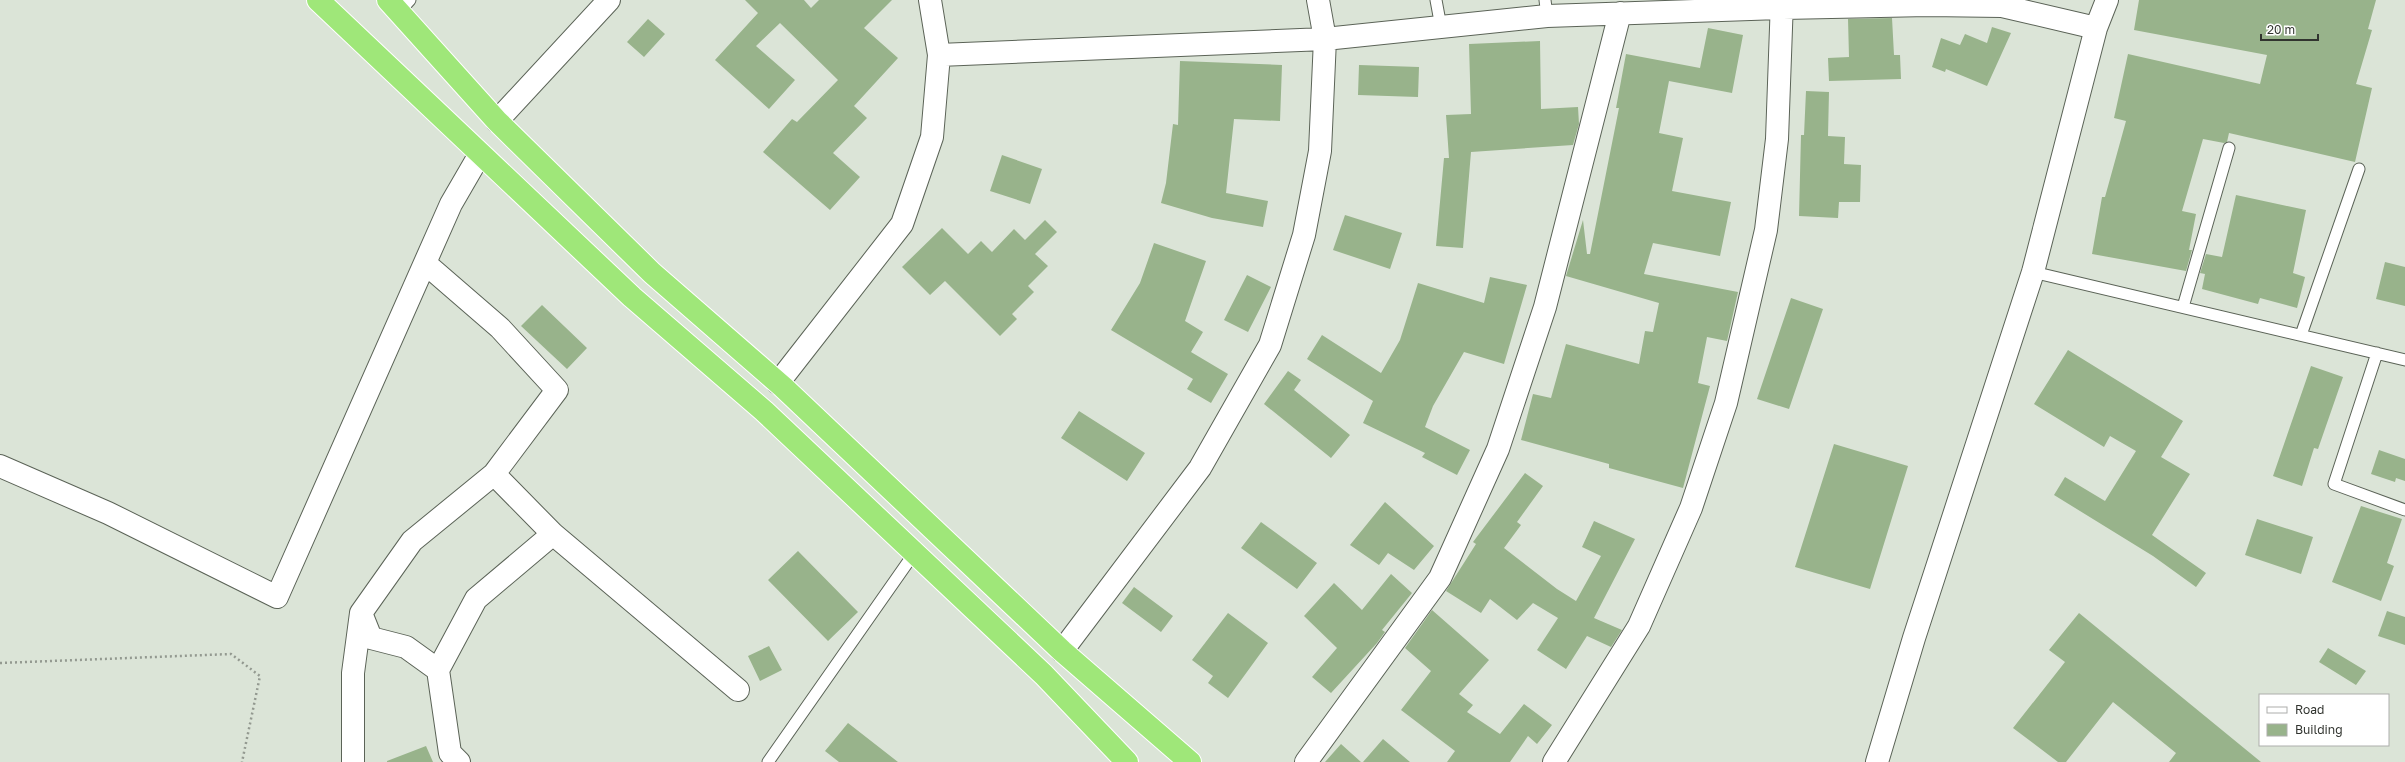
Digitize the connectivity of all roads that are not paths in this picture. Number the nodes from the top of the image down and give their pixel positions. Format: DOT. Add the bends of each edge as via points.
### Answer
graph roads {
  1 [pos="318,0"];
  2 [pos="609,0"];
  3 [pos="930,0"];
  4 [pos="1318,0"];
  5 [pos="1436,0"];
  6 [pos="2107,0"];
  7 [pos="1891,3"];
  8 [pos="399,4"];
  9 [pos="1782,4"];
  10 [pos="1546,8"];
  11 [pos="1634,8"];
  12 [pos="1441,27"];
  13 [pos="2096,28"];
  14 [pos="1325,38"];
  15 [pos="939,55"];
  16 [pos="497,121"];
  17 [pos="2229,148"];
  18 [pos="480,154"];
  19 [pos="2359,169"];
  20 [pos="426,264"];
  21 [pos="2033,272"];
  22 [pos="2183,307"];
  23 [pos="2301,335"];
  24 [pos="2377,353"];
  25 [pos="2405,360"];
  26 [pos="778,383"];
  27 [pos="0,466"];
  28 [pos="494,474"];
  29 [pos="2405,510"];
  30 [pos="552,534"];
  31 [pos="915,552"];
  32 [pos="361,613"];
  33 [pos="1062,651"];
  34 [pos="438,670"];
  35 [pos="738,690"];
  36 [pos="353,762"];
  37 [pos="459,762"];
  38 [pos="768,762"];
  39 [pos="1128,762"];
  40 [pos="1190,762"];
  41 [pos="1306,762"];
  42 [pos="1554,762"];
  43 [pos="1877,762"];
  1 -- 18 [label="highway"];
  2 -- 16 [label="street"];
  3 -- 15 [label="street"];
  4 -- 14 [label="street"];
  5 -- 12 [label="lane"];
  6 -- 13 [label="street"];
  7 -- 9 [label="street"];
  7 -- 13 [label="street" via="2002,6"];
  8 -- 16 [label="highway"];
  9 -- 11 [label="street"];
  9 -- 42 [label="street" via="1777,139 1766,230 1726,403 1690,508 1639,626"];
  10 -- 11 [label="street"];
  10 -- 12 [label="street"];
  11 -- 41 [label="street" via="1545,307 1498,450 1440,578"];
  12 -- 14 [label="street"];
  13 -- 21 [label="street"];
  14 -- 15 [label="street"];
  14 -- 33 [label="street" via="1320,151 1304,235 1270,345 1200,468"];
  15 -- 26 [label="street" via="932,137 902,224"];
  16 -- 26 [label="highway" via="652,274"];
  17 -- 22 [label="lane"];
  18 -- 20 [label="street" via="451,204"];
  18 -- 31 [label="highway" via="632,296 764,411"];
  19 -- 23 [label="lane"];
  20 -- 27 [label="street" via="278,597 108,513"];
  20 -- 28 [label="street" via="500,328 557,390"];
  21 -- 22 [label="lane"];
  21 -- 43 [label="street" via="1914,638"];
  22 -- 23 [label="lane"];
  23 -- 24 [label="lane"];
  24 -- 25 [label="lane"];
  24 -- 29 [label="lane" via="2334,484"];
  26 -- 33 [label="highway"];
  28 -- 30 [label="street"];
  28 -- 32 [label="street" via="412,541"];
  30 -- 34 [label="street" via="476,599"];
  30 -- 35 [label="street"];
  31 -- 38 [label="lane"];
  31 -- 39 [label="highway" via="1044,675"];
  32 -- 34 [label="street" via="371,638 406,647"];
  32 -- 36 [label="street" via="353,673"];
  33 -- 40 [label="highway"];
  34 -- 37 [label="street" via="450,754"];
}
